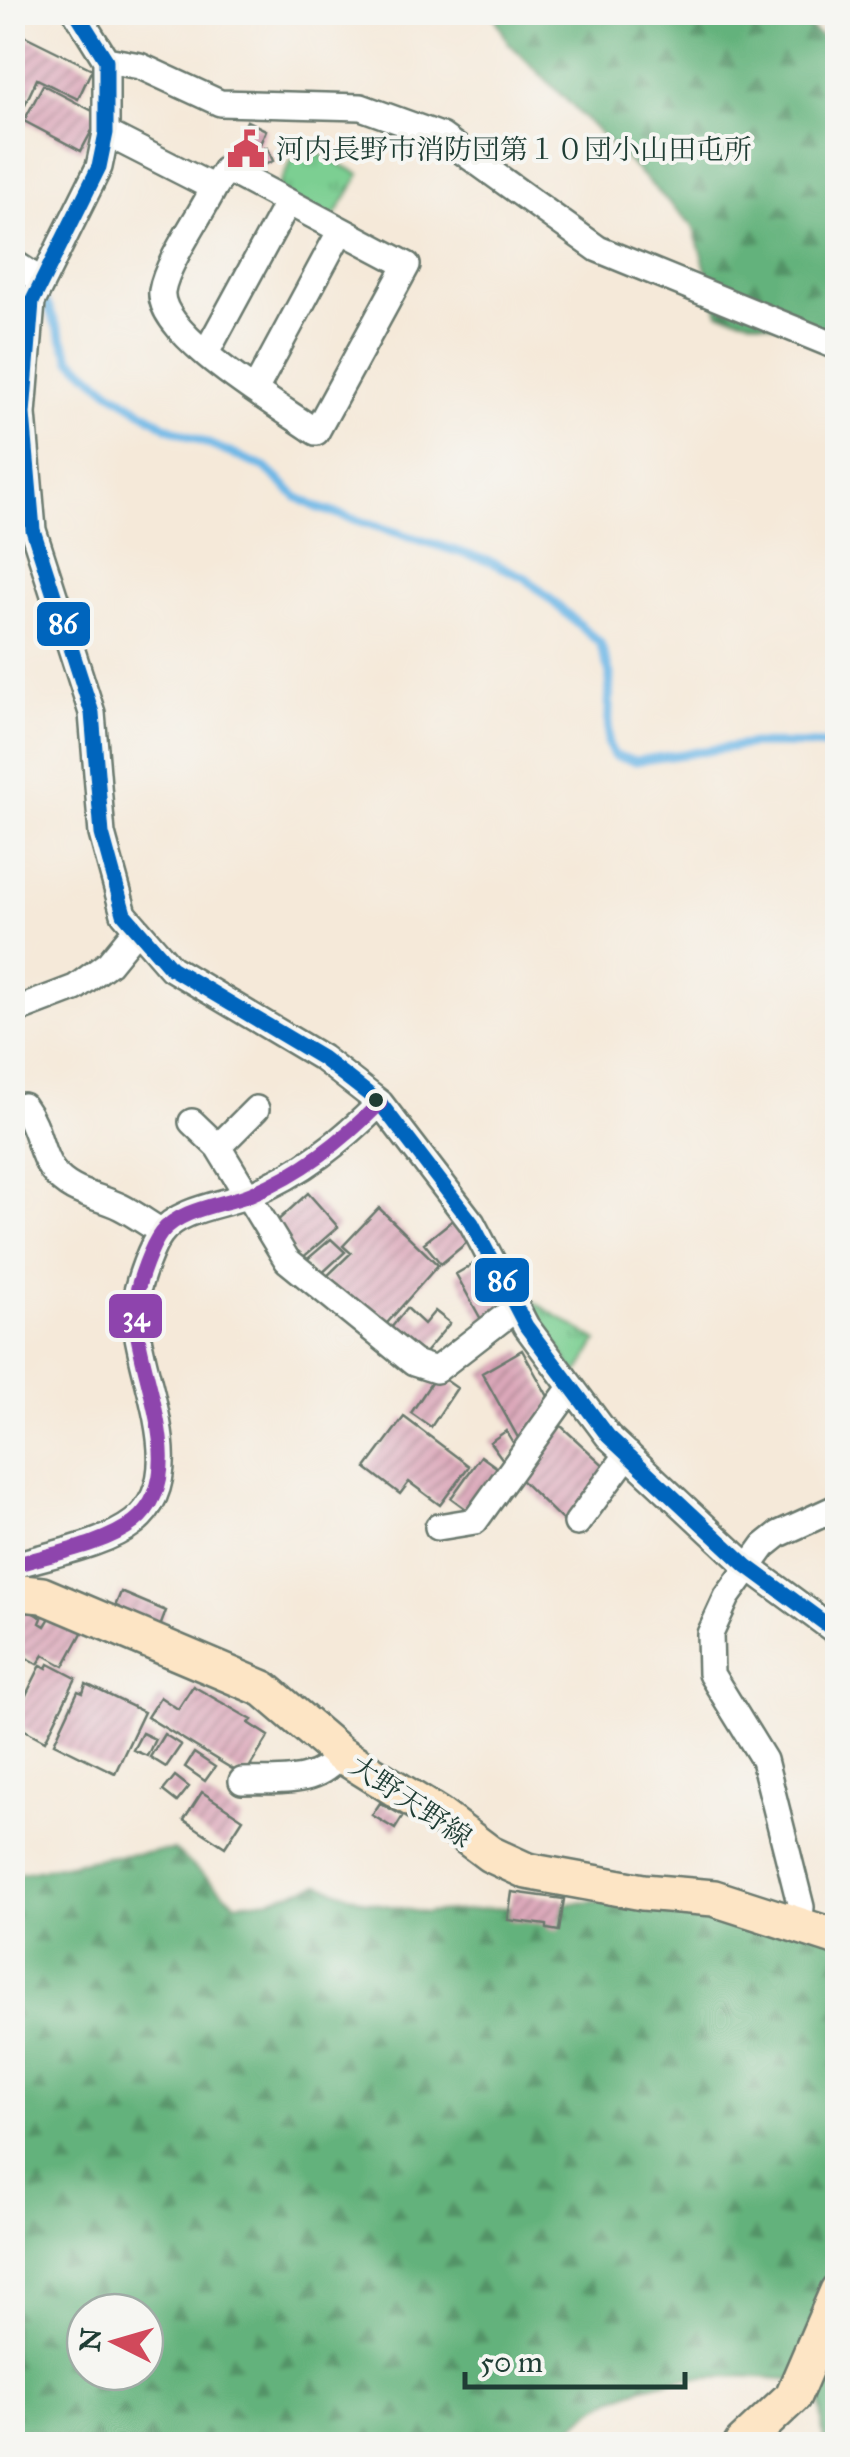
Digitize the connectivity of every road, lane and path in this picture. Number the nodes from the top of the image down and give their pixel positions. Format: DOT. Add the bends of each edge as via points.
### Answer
graph roads {
  1 [pos="76,12"];
  2 [pos="106,60"];
  3 [pos="106,133"];
  4 [pos="214,188"];
  5 [pos="288,202"];
  6 [pos="340,230"];
  7 [pos="12,262"];
  8 [pos="36,291"];
  9 [pos="838,347"];
  10 [pos="206,353"];
  11 [pos="256,388"];
  12 [pos="23,534"];
  13 [pos="136,930"];
  14 [pos="12,1012"];
  15 [pos="380,1103"];
  16 [pos="23,1106"];
  17 [pos="256,1109"];
  18 [pos="192,1122"];
  19 [pos="218,1147"];
  20 [pos="251,1194"];
  21 [pos="162,1232"];
  22 [pos="516,1308"];
  23 [pos="570,1389"];
  24 [pos="628,1454"];
  25 [pos="838,1507"];
  26 [pos="577,1523"];
  27 [pos="438,1527"];
  28 [pos="12,1566"];
  29 [pos="747,1566"];
  30 [pos="12,1592"];
  31 [pos="838,1633"];
  32 [pos="340,1754"];
  33 [pos="242,1781"];
  34 [pos="799,1927"];
  35 [pos="838,1938"];
  36 [pos="838,2291"];
  37 [pos="742,2444"];
  1 -- 2 [label="street"];
  2 -- 3 [label="street"];
  2 -- 9 [label="street" via="140,66 220,103 361,107 442,136 598,249"];
  3 -- 4 [label="street"];
  3 -- 8 [label="street" via="98,167"];
  4 -- 5 [label="street" via="226,168"];
  4 -- 10 [label="street" via="162,296 166,316"];
  5 -- 6 [label="street"];
  5 -- 10 [label="street"];
  6 -- 11 [label="street"];
  6 -- 11 [label="street" via="407,265 316,432"];
  7 -- 8 [label="street"];
  8 -- 12 [label="street" via="23,414"];
  10 -- 11 [label="street"];
  12 -- 13 [label="street" via="92,713 102,834 124,914"];
  13 -- 14 [label="street" via="74,988"];
  13 -- 15 [label="street" via="172,968 322,1058"];
  15 -- 20 [label="street" via="337,1146"];
  15 -- 22 [label="street" via="472,1223"];
  16 -- 21 [label="street" via="37,1124 50,1168 64,1181"];
  17 -- 19 [label="street"];
  18 -- 19 [label="street"];
  19 -- 20 [label="street"];
  20 -- 21 [label="street" via="183,1217"];
  20 -- 22 [label="street" via="286,1260 414,1364 436,1370"];
  21 -- 28 [label="street" via="136,1297 141,1350 156,1400 160,1453 154,1492 135,1521"];
  22 -- 23 [label="street"];
  23 -- 24 [label="street"];
  23 -- 27 [label="street" via="475,1521"];
  24 -- 26 [label="street"];
  24 -- 29 [label="street"];
  25 -- 29 [label="street" via="779,1534"];
  29 -- 31 [label="street"];
  29 -- 34 [label="street" via="714,1619 710,1674 764,1760 801,1907"];
  30 -- 32 [label="main road, 大野天野線" via="42,1595 264,1689"];
  32 -- 33 [label="street" via="300,1780"];
  32 -- 34 [label="main road, 大野天野線" via="490,1854 527,1871 714,1898"];
  34 -- 35 [label="main road, 大野天野線"];
  36 -- 37 [label="main road" via="793,2396"];
}
